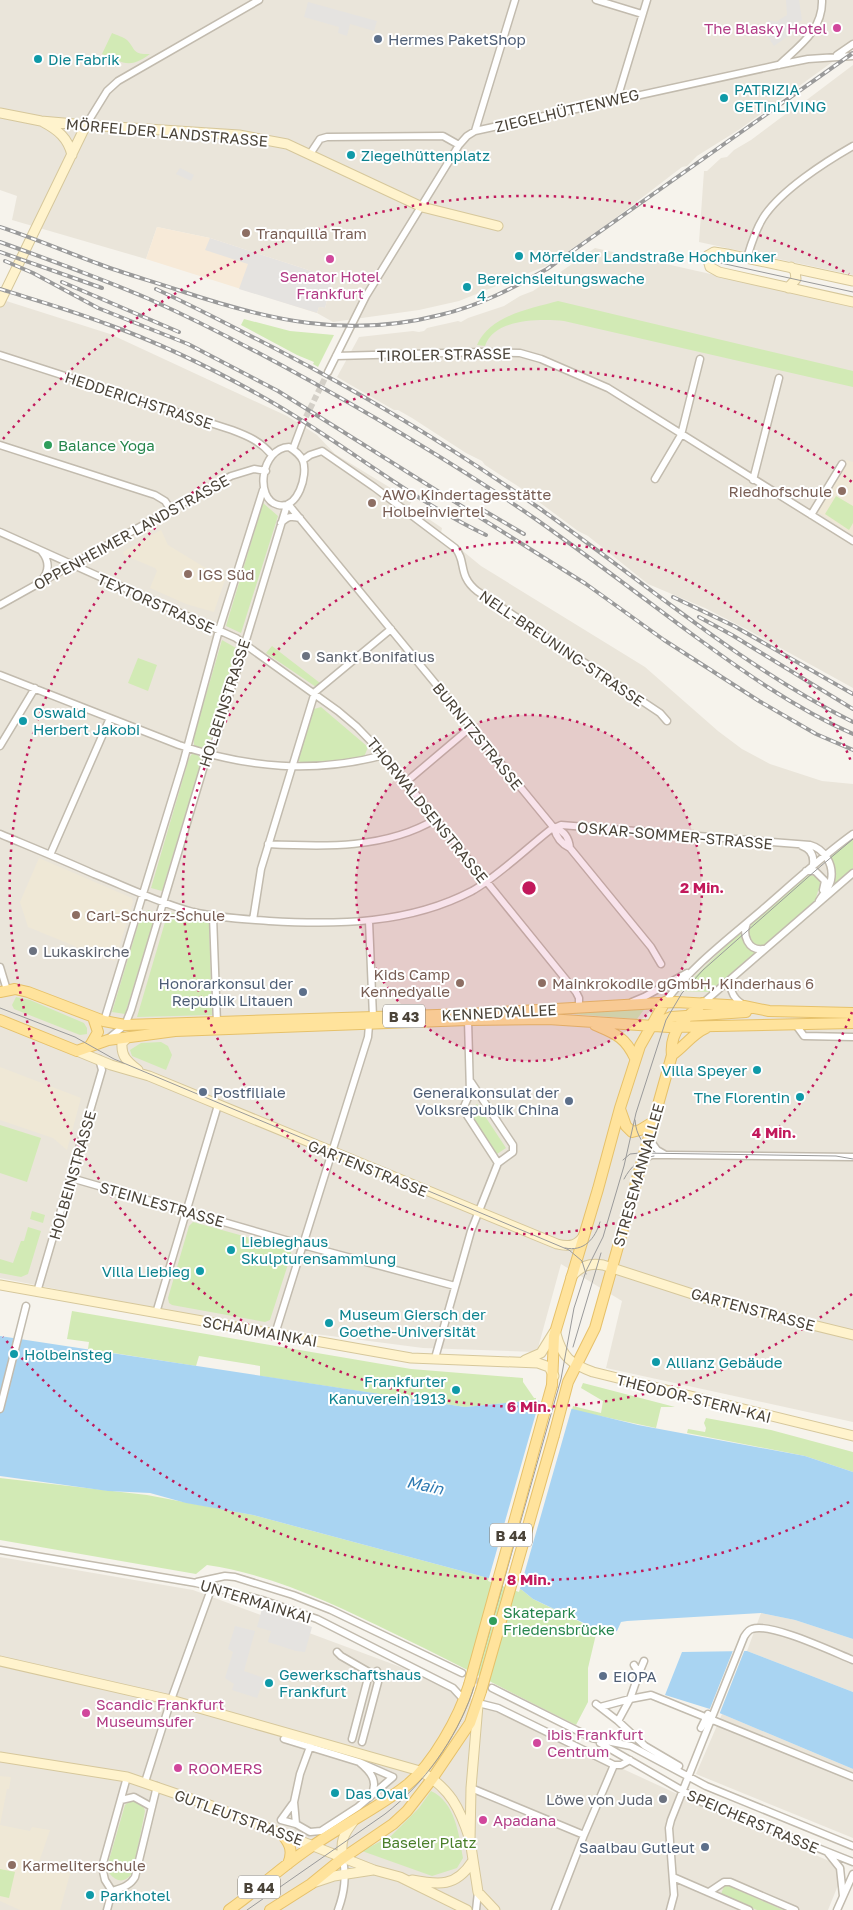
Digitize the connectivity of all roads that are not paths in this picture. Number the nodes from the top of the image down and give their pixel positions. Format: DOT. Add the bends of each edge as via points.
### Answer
graph roads {
  1 [pos="259,0"];
  2 [pos="515,0"];
  3 [pos="596,0"];
  4 [pos="647,0"];
  5 [pos="822,0"];
  6 [pos="642,14"];
  7 [pos="853,44"];
  8 [pos="836,56"];
  9 [pos="853,56"];
  10 [pos="778,65"];
  11 [pos="617,99"];
  12 [pos="0,113"];
  13 [pos="41,121"];
  14 [pos="86,125"];
  15 [pos="474,131"];
  16 [pos="459,145"];
  17 [pos="853,146"];
  18 [pos="72,154"];
  19 [pos="310,154"];
  20 [pos="422,206"];
  21 [pos="498,226"];
  22 [pos="747,258"];
  23 [pos="791,267"];
  24 [pos="853,280"];
  25 [pos="788,288"];
  26 [pos="0,302"];
  27 [pos="853,302"];
  28 [pos="0,355"];
  29 [pos="336,356"];
  30 [pos="700,359"];
  31 [pos="328,372"];
  32 [pos="779,378"];
  33 [pos="302,425"];
  34 [pos="681,435"];
  35 [pos="0,445"];
  36 [pos="293,449"];
  37 [pos="272,455"];
  38 [pos="303,460"];
  39 [pos="842,464"];
  40 [pos="266,471"];
  41 [pos="655,479"];
  42 [pos="753,480"];
  43 [pos="263,490"];
  44 [pos="287,504"];
  45 [pos="171,510"];
  46 [pos="811,515"];
  47 [pos="300,518"];
  48 [pos="280,524"];
  49 [pos="0,532"];
  50 [pos="853,541"];
  51 [pos="41,551"];
  52 [pos="72,566"];
  53 [pos="40,582"];
  54 [pos="0,605"];
  55 [pos="391,629"];
  56 [pos="218,630"];
  57 [pos="244,642"];
  58 [pos="0,675"];
  59 [pos="35,688"];
  60 [pos="314,692"];
  61 [pos="110,718"];
  62 [pos="667,721"];
  63 [pos="471,727"];
  64 [pos="0,746"];
  65 [pos="187,748"];
  66 [pos="208,754"];
  67 [pos="384,755"];
  68 [pos="292,766"];
  69 [pos="406,782"];
  70 [pos="436,818"];
  71 [pos="554,828"];
  72 [pos="0,834"];
  73 [pos="853,834"];
  74 [pos="268,844"];
  75 [pos="796,844"];
  76 [pos="825,854"];
  77 [pos="50,855"];
  78 [pos="813,864"];
  79 [pos="806,871"];
  80 [pos="853,873"];
  81 [pos="486,881"];
  82 [pos="142,894"];
  83 [pos="819,901"];
  84 [pos="164,902"];
  85 [pos="213,916"];
  86 [pos="253,920"];
  87 [pos="368,921"];
  88 [pos="748,922"];
  89 [pos="763,949"];
  90 [pos="661,964"];
  91 [pos="0,967"];
  92 [pos="693,970"];
  93 [pos="732,978"];
  94 [pos="2,993"];
  95 [pos="666,1002"];
  96 [pos="703,1003"];
  97 [pos="626,1004"];
  98 [pos="744,1006"];
  99 [pos="580,1007"];
  100 [pos="770,1011"];
  101 [pos="853,1013"];
  102 [pos="688,1015"];
  103 [pos="93,1017"];
  104 [pos="0,1020"];
  105 [pos="468,1020"];
  106 [pos="104,1021"];
  107 [pos="371,1021"];
  108 [pos="585,1021"];
  109 [pos="217,1023"];
  110 [pos="853,1023"];
  111 [pos="796,1024"];
  112 [pos="124,1025"];
  113 [pos="651,1026"];
  114 [pos="712,1026"];
  115 [pos="679,1027"];
  116 [pos="128,1037"];
  117 [pos="853,1037"];
  118 [pos="108,1040"];
  119 [pos="84,1048"];
  120 [pos="672,1055"];
  121 [pos="635,1058"];
  122 [pos="99,1059"];
  123 [pos="149,1076"];
  124 [pos="470,1081"];
  125 [pos="218,1105"];
  126 [pos="620,1108"];
  127 [pos="653,1122"];
  128 [pos="648,1138"];
  129 [pos="331,1153"];
  130 [pos="668,1154"];
  131 [pos="853,1157"];
  132 [pos="642,1159"];
  133 [pos="498,1163"];
  134 [pos="71,1178"];
  135 [pos="186,1211"];
  136 [pos="478,1213"];
  137 [pos="585,1234"];
  138 [pos="303,1245"];
  139 [pos="612,1268"];
  140 [pos="571,1277"];
  141 [pos="0,1285"];
  142 [pos="455,1286"];
  143 [pos="37,1292"];
  144 [pos="26,1306"];
  145 [pos="156,1313"];
  146 [pos="556,1330"];
  147 [pos="274,1334"];
  148 [pos="853,1335"];
  149 [pos="434,1358"];
  150 [pos="523,1361"];
  151 [pos="576,1365"];
  152 [pos="553,1381"];
  153 [pos="0,1409"];
  154 [pos="853,1436"];
  155 [pos="0,1550"];
  156 [pos="215,1578"];
  157 [pos="196,1582"];
  158 [pos="212,1586"];
  159 [pos="338,1652"];
  160 [pos="853,1660"];
  161 [pos="0,1661"];
  162 [pos="644,1661"];
  163 [pos="634,1665"];
  164 [pos="462,1673"];
  165 [pos="639,1673"];
  166 [pos="373,1675"];
  167 [pos="492,1688"];
  168 [pos="630,1699"];
  169 [pos="171,1700"];
  170 [pos="464,1700"];
  171 [pos="478,1703"];
  172 [pos="359,1708"];
  173 [pos="370,1711"];
  174 [pos="710,1715"];
  175 [pos="618,1720"];
  176 [pos="701,1728"];
  177 [pos="592,1738"];
  178 [pos="284,1739"];
  179 [pos="352,1739"];
  180 [pos="362,1742"];
  181 [pos="310,1746"];
  182 [pos="0,1757"];
  183 [pos="630,1760"];
  184 [pos="359,1762"];
  185 [pos="614,1765"];
  186 [pos="679,1766"];
  187 [pos="420,1771"];
  188 [pos="689,1777"];
  189 [pos="853,1777"];
  190 [pos="127,1778"];
  191 [pos="432,1779"];
  192 [pos="145,1782"];
  193 [pos="157,1786"];
  194 [pos="471,1788"];
  195 [pos="683,1791"];
  196 [pos="369,1798"];
  197 [pos="121,1800"];
  198 [pos="294,1802"];
  199 [pos="152,1807"];
  200 [pos="353,1822"];
  201 [pos="296,1826"];
  202 [pos="280,1832"];
  203 [pos="584,1835"];
  204 [pos="470,1840"];
  205 [pos="314,1845"];
  206 [pos="853,1846"];
  207 [pos="827,1852"];
  208 [pos="342,1858"];
  209 [pos="472,1862"];
  210 [pos="853,1862"];
  211 [pos="288,1864"];
  212 [pos="374,1870"];
  213 [pos="345,1874"];
  214 [pos="853,1874"];
  215 [pos="400,1877"];
  216 [pos="673,1877"];
  217 [pos="311,1884"];
  218 [pos="112,1891"];
  219 [pos="478,1892"];
  220 [pos="709,1892"];
  221 [pos="844,1896"];
  222 [pos="450,1902"];
  223 [pos="107,1910"];
  224 [pos="229,1910"];
  225 [pos="270,1910"];
  226 [pos="338,1910"];
  227 [pos="459,1910"];
  228 [pos="467,1910"];
  229 [pos="476,1910"];
  230 [pos="495,1910"];
  231 [pos="555,1910"];
  232 [pos="670,1910"];
  233 [pos="748,1910"];
  234 [pos="795,1910"];
  235 [pos="838,1910"];
  1 -- 14 [label="street" via="118,81 107,91"];
  2 -- 15 [label="street"];
  3 -- 6 [label="street"];
  4 -- 6 [label="street"];
  5 -- 10 [label="street" via="814,30"];
  6 -- 11 [label="street"];
  7 -- 8 [label="street, ZIEGELHÜTTENWEG"];
  8 -- 9 [label="street, ZIEGELHÜTTENWEG"];
  8 -- 10 [label="street, ZIEGELHÜTTENWEG"];
  10 -- 11 [label="street, ZIEGELHÜTTENWEG"];
  11 -- 15 [label="street, ZIEGELHÜTTENWEG"];
  12 -- 13 [label="main road, MÖRFELDER LANDSTRASSE"];
  13 -- 14 [label="main road, MÖRFELDER LANDSTRASSE"];
  13 -- 18 [label="main road" via="67,140"];
  14 -- 18 [label="main road"];
  14 -- 19 [label="main road, MÖRFELDER LANDSTRASSE" via="239,135 287,144"];
  15 -- 16 [label="street, ZIEGELHÜTTENWEG"];
  16 -- 19 [label="street" via="443,136 327,137 320,139"];
  16 -- 20 [label="street"];
  17 -- 22 [label="street" via="772,206 756,231"];
  18 -- 26 [label="main road"];
  19 -- 20 [label="main road, MÖRFELDER LANDSTRASSE"];
  20 -- 21 [label="main road, MÖRFELDER LANDSTRASSE"];
  20 -- 29 [label="street" via="366,296"];
  22 -- 23 [label="main road"];
  22 -- 25 [label="main road" via="714,252 707,260 710,267 719,272"];
  23 -- 24 [label="main road"];
  23 -- 25 [label="main road" via="796,279"];
  25 -- 27 [label="main road"];
  28 -- 37 [label="street, HEDDERICHSTRASSE" via="254,438"];
  29 -- 31 [label="street"];
  29 -- 34 [label="street, TIROLER STRASSE" via="482,352 530,355 608,388"];
  30 -- 34 [label="street"];
  32 -- 42 [label="street"];
  33 -- 36 [label="street"];
  34 -- 41 [label="street"];
  34 -- 42 [label="street, TIROLER STRASSE"];
  35 -- 45 [label="street" via="155,495"];
  36 -- 37 [label="street" via="282,448"];
  36 -- 38 [label="street"];
  37 -- 40 [label="street"];
  38 -- 44 [label="street" via="299,492 294,501"];
  38 -- 62 [label="street, NELL-BREUNING-STRASSE" via="322,450 374,487 459,552 464,576 476,591 660,713"];
  39 -- 46 [label="street"];
  40 -- 43 [label="street"];
  40 -- 45 [label="street, OPPENHEIMER LANDSTRASSE" via="254,469 231,476"];
  42 -- 46 [label="street, TIROLER STRASSE"];
  43 -- 44 [label="street" via="273,503 279,506"];
  43 -- 56 [label="street, HOLBEINSTRASSE"];
  44 -- 47 [label="street, BURNITZSTRASSE"];
  44 -- 48 [label="street, HOLBEINSTRASSE"];
  45 -- 52 [label="street, OPPENHEIMER LANDSTRASSE"];
  46 -- 50 [label="street, TIROLER STRASSE"];
  47 -- 48 [label="street" via="291,516"];
  47 -- 55 [label="street, BURNITZSTRASSE"];
  48 -- 57 [label="street, HOLBEINSTRASSE"];
  49 -- 51 [label="street, TEXTORSTRASSE"];
  51 -- 52 [label="street, TEXTORSTRASSE"];
  51 -- 53 [label="street" via="48,566"];
  52 -- 53 [label="street, OPPENHEIMER LANDSTRASSE"];
  52 -- 56 [label="street, TEXTORSTRASSE"];
  53 -- 54 [label="street, OPPENHEIMER LANDSTRASSE"];
  55 -- 60 [label="street"];
  55 -- 63 [label="street, BURNITZSTRASSE"];
  56 -- 57 [label="street, TEXTORSTRASSE"];
  56 -- 65 [label="street, HOLBEINSTRASSE"];
  57 -- 60 [label="street, THORWALDSENSTRASSE"];
  57 -- 66 [label="street, HOLBEINSTRASSE" via="215,742"];
  58 -- 59 [label="street"];
  59 -- 61 [label="street"];
  59 -- 64 [label="street"];
  60 -- 67 [label="street, THORWALDSENSTRASSE" via="357,727"];
  60 -- 68 [label="street"];
  61 -- 65 [label="street"];
  61 -- 77 [label="street"];
  63 -- 69 [label="street"];
  63 -- 71 [label="street, BURNITZSTRASSE"];
  65 -- 66 [label="street"];
  65 -- 82 [label="street, HOLBEINSTRASSE"];
  66 -- 68 [label="street"];
  66 -- 84 [label="street, HOLBEINSTRASSE"];
  67 -- 68 [label="street" via="348,764"];
  67 -- 69 [label="street, THORWALDSENSTRASSE"];
  68 -- 74 [label="street"];
  69 -- 70 [label="street, THORWALDSENSTRASSE"];
  70 -- 74 [label="street" via="401,835 361,843"];
  70 -- 81 [label="street, THORWALDSENSTRASSE"];
  71 -- 75 [label="street, OSKAR-SOMMER-STRASSE" via="561,825"];
  71 -- 81 [label="street"];
  71 -- 90 [label="street, BURNITZSTRASSE" via="555,834 651,947"];
  72 -- 77 [label="street"];
  73 -- 76 [label="street"];
  74 -- 86 [label="street" via="257,886"];
  75 -- 76 [label="street, OSKAR-SOMMER-STRASSE" via="818,847"];
  75 -- 78 [label="street" via="810,851"];
  76 -- 78 [label="street"];
  76 -- 83 [label="street, STRESEMANNALLEE" via="832,871 831,881"];
  77 -- 82 [label="street"];
  78 -- 79 [label="street"];
  79 -- 83 [label="street" via="815,871 825,881"];
  79 -- 88 [label="street"];
  80 -- 83 [label="street, STRESEMANNALLEE"];
  81 -- 87 [label="street" via="470,892 426,909"];
  81 -- 99 [label="street, THORWALDSENSTRASSE" via="576,992"];
  82 -- 84 [label="street"];
  82 -- 106 [label="street, HOLBEINSTRASSE"];
  83 -- 89 [label="street, STRESEMANNALLEE"];
  84 -- 85 [label="street"];
  84 -- 112 [label="street, HOLBEINSTRASSE"];
  85 -- 86 [label="street"];
  85 -- 109 [label="street"];
  86 -- 87 [label="street"];
  87 -- 107 [label="street"];
  88 -- 89 [label="street" via="744,932 747,942 757,950"];
  88 -- 92 [label="street"];
  89 -- 93 [label="street, STRESEMANNALLEE"];
  91 -- 94 [label="street"];
  92 -- 95 [label="street"];
  92 -- 97 [label="street"];
  93 -- 96 [label="street, STRESEMANNALLEE"];
  93 -- 98 [label="street" via="731,992"];
  94 -- 103 [label="main road, B 43" via="15,989 28,992"];
  95 -- 96 [label="main road, KENNEDYALLEE / B 43"];
  95 -- 97 [label="main road, KENNEDYALLEE / B 43"];
  95 -- 113 [label="main road, B 44"];
  96 -- 98 [label="main road, KENNEDYALLEE / B 43"];
  96 -- 102 [label="main road, STRESEMANNALLEE / B 44"];
  97 -- 99 [label="main road, KENNEDYALLEE / B 43"];
  98 -- 100 [label="main road, KENNEDYALLEE / B 43"];
  99 -- 107 [label="main road, KENNEDYALLEE / B 43"];
  100 -- 101 [label="main road, KENNEDYALLEE / B 43"];
  100 -- 102 [label="main road, B 43"];
  102 -- 113 [label="main road, B 43" via="667,1018"];
  102 -- 115 [label="main road, STRESEMANNALLEE / B 44"];
  103 -- 106 [label="main road, B 43"];
  103 -- 119 [label="main road" via="98,1032"];
  104 -- 119 [label="main road, GARTENSTRASSE"];
  105 -- 107 [label="main road, KENNEDYALLEE / B 43"];
  105 -- 108 [label="main road, KENNEDYALLEE / B 43"];
  105 -- 124 [label="street"];
  106 -- 112 [label="main road, B 43"];
  107 -- 109 [label="main road, KENNEDYALLEE / B 43"];
  107 -- 116 [label="main road, KENNEDYALLEE / B 43" via="175,1031"];
  107 -- 129 [label="street"];
  108 -- 113 [label="main road, KENNEDYALLEE / B 43"];
  108 -- 121 [label="main road" via="619,1035"];
  109 -- 112 [label="main road, KENNEDYALLEE / B 43"];
  110 -- 111 [label="main road, KENNEDYALLEE / B 43"];
  111 -- 114 [label="main road, KENNEDYALLEE / B 43"];
  111 -- 117 [label="street" via="804,1036"];
  112 -- 118 [label="street"];
  113 -- 115 [label="main road, KENNEDYALLEE / B 43"];
  113 -- 121 [label="main road, B 44"];
  114 -- 115 [label="main road, KENNEDYALLEE / B 43"];
  114 -- 120 [label="main road" via="700,1031"];
  115 -- 120 [label="main road, STRESEMANNALLEE / B 44" via="671,1044"];
  116 -- 118 [label="main road, B 43"];
  116 -- 123 [label="main road, GARTENSTRASSE" via="121,1050 125,1059"];
  118 -- 119 [label="main road, B 43"];
  119 -- 122 [label="main road, GARTENSTRASSE"];
  120 -- 127 [label="main road, STRESEMANNALLEE / B 44"];
  121 -- 126 [label="main road, B 44"];
  122 -- 123 [label="main road, GARTENSTRASSE"];
  122 -- 134 [label="street, HOLBEINSTRASSE" via="102,1070"];
  123 -- 125 [label="main road, GARTENSTRASSE"];
  124 -- 133 [label="street" via="470,1093 463,1112"];
  124 -- 133 [label="street" via="513,1145 513,1152"];
  125 -- 129 [label="main road, GARTENSTRASSE"];
  125 -- 135 [label="street"];
  126 -- 127 [label="main road" via="631,1131 638,1132"];
  126 -- 137 [label="main road, B 44"];
  127 -- 128 [label="main road, STRESEMANNALLEE / B 44"];
  128 -- 130 [label="street" via="657,1150"];
  128 -- 132 [label="main road, STRESEMANNALLEE / B 44"];
  129 -- 136 [label="main road, GARTENSTRASSE"];
  129 -- 138 [label="street"];
  130 -- 131 [label="street"];
  130 -- 132 [label="street"];
  132 -- 139 [label="main road, STRESEMANNALLEE / B 44"];
  133 -- 136 [label="street"];
  134 -- 135 [label="street, STEINLESTRASSE"];
  134 -- 143 [label="street, HOLBEINSTRASSE"];
  135 -- 138 [label="street, STEINLESTRASSE"];
  135 -- 145 [label="street"];
  136 -- 137 [label="main road, GARTENSTRASSE" via="564,1246 578,1243"];
  136 -- 142 [label="street"];
  137 -- 140 [label="main road, B 44"];
  138 -- 142 [label="street, STEINLESTRASSE"];
  138 -- 147 [label="street"];
  139 -- 140 [label="main road, GARTENSTRASSE" via="590,1264"];
  139 -- 148 [label="main road, GARTENSTRASSE" via="714,1301"];
  139 -- 151 [label="main road, STRESEMANNALLEE / B 44" via="592,1336"];
  140 -- 146 [label="main road, B 44"];
  141 -- 143 [label="main road, SCHAUMAINKAI"];
  142 -- 149 [label="street"];
  143 -- 145 [label="main road, SCHAUMAINKAI"];
  144 -- 153 [label="street"];
  145 -- 147 [label="main road, SCHAUMAINKAI"];
  146 -- 150 [label="main road, SCHAUMAINKAI" via="540,1354"];
  146 -- 151 [label="main road, THEODOR-STERN-KAI" via="563,1354"];
  146 -- 152 [label="main road, B 44"];
  147 -- 149 [label="main road, SCHAUMAINKAI" via="411,1358"];
  149 -- 150 [label="main road, SCHAUMAINKAI"];
  150 -- 152 [label="main road, SCHAUMAINKAI" via="546,1366 552,1370"];
  151 -- 154 [label="main road, THEODOR-STERN-KAI" via="629,1382"];
  151 -- 171 [label="main road, STRESEMANNALLEE / B 44, bridge" via="566,1389"];
  152 -- 170 [label="main road, B 44, bridge"];
  155 -- 157 [label="street, UNTERMAINKAI"];
  156 -- 157 [label="street"];
  156 -- 158 [label="street"];
  156 -- 164 [label="street" via="246,1579 312,1602"];
  157 -- 158 [label="street, UNTERMAINKAI"];
  158 -- 169 [label="street"];
  158 -- 170 [label="street, UNTERMAINKAI" via="317,1619 453,1688"];
  159 -- 166 [label="street"];
  160 -- 174 [label="street" via="791,1636 751,1629 744,1637"];
  161 -- 169 [label="main road"];
  162 -- 165 [label="street"];
  163 -- 165 [label="street"];
  165 -- 168 [label="street"];
  166 -- 172 [label="street"];
  166 -- 173 [label="street" via="378,1682"];
  167 -- 177 [label="street"];
  168 -- 174 [label="street" via="651,1695"];
  168 -- 175 [label="street"];
  168 -- 175 [label="street" via="598,1706"];
  169 -- 187 [label="main road"];
  169 -- 192 [label="street"];
  170 -- 187 [label="main road, B 44" via="454,1722"];
  171 -- 185 [label="street" via="498,1708"];
  171 -- 191 [label="main road, B 44" via="470,1723"];
  171 -- 194 [label="main road"];
  172 -- 173 [label="street"];
  172 -- 179 [label="street"];
  173 -- 180 [label="street"];
  174 -- 176 [label="street"];
  174 -- 188 [label="street"];
  174 -- 189 [label="street"];
  175 -- 186 [label="street" via="645,1746"];
  177 -- 183 [label="street, SPEICHERSTRASSE"];
  177 -- 188 [label="street, SPEICHERSTRASSE" via="631,1746"];
  178 -- 181 [label="street"];
  181 -- 184 [label="street"];
  181 -- 198 [label="street"];
  182 -- 190 [label="main road, GUTLEUTSTRASSE"];
  183 -- 185 [label="street"];
  183 -- 195 [label="street, SPEICHERSTRASSE"];
  184 -- 196 [label="street" via="375,1780"];
  184 -- 196 [label="street" via="393,1777"];
  185 -- 203 [label="street"];
  187 -- 191 [label="main road"];
  187 -- 200 [label="main road, B 44" via="407,1785"];
  188 -- 195 [label="street"];
  188 -- 206 [label="street, SPEICHERSTRASSE"];
  190 -- 192 [label="main road, GUTLEUTSTRASSE"];
  190 -- 197 [label="street"];
  191 -- 204 [label="main road" via="458,1807"];
  191 -- 208 [label="main road, B 44" via="393,1824"];
  192 -- 193 [label="main road, GUTLEUTSTRASSE"];
  193 -- 199 [label="street"];
  193 -- 202 [label="main road, GUTLEUTSTRASSE"];
  194 -- 203 [label="street"];
  194 -- 204 [label="main road"];
  195 -- 207 [label="street, SPEICHERSTRASSE" via="714,1807"];
  195 -- 216 [label="street" via="669,1828"];
  196 -- 201 [label="street, GUTLEUTSTRASSE" via="322,1831 309,1833"];
  197 -- 199 [label="street" via="134,1797"];
  197 -- 218 [label="street" via="102,1867"];
  198 -- 201 [label="street"];
  198 -- 201 [label="street, GUTLEUTSTRASSE" via="281,1820"];
  199 -- 218 [label="street" via="135,1877 125,1887"];
  200 -- 205 [label="main road, B 44"];
  200 -- 208 [label="main road, B 44" via="342,1838"];
  202 -- 205 [label="main road, GUTLEUTSTRASSE"];
  202 -- 211 [label="main road" via="291,1848"];
  203 -- 231 [label="street"];
  204 -- 209 [label="main road"];
  205 -- 208 [label="main road, GUTLEUTSTRASSE"];
  205 -- 211 [label="main road, B 44"];
  207 -- 210 [label="street, SPEICHERSTRASSE"];
  207 -- 221 [label="street" via="840,1868"];
  208 -- 212 [label="main road, GUTLEUTSTRASSE"];
  208 -- 213 [label="street"];
  208 -- 217 [label="main road, B 44"];
  209 -- 215 [label="main road" via="466,1872 446,1883"];
  209 -- 219 [label="main road"];
  211 -- 224 [label="main road, B 44"];
  212 -- 213 [label="main road"];
  212 -- 215 [label="main road, GUTLEUTSTRASSE"];
  213 -- 217 [label="main road"];
  213 -- 226 [label="street" via="344,1893"];
  214 -- 221 [label="street"];
  215 -- 222 [label="main road, GUTLEUTSTRASSE"];
  216 -- 220 [label="street"];
  216 -- 232 [label="street" via="674,1895"];
  217 -- 225 [label="main road, B 44"];
  218 -- 223 [label="street"];
  219 -- 229 [label="street"];
  219 -- 230 [label="main road"];
  220 -- 233 [label="street"];
  220 -- 234 [label="street" via="724,1882 730,1882"];
  221 -- 235 [label="street"];
  222 -- 227 [label="street"];
  222 -- 228 [label="main road, GUTLEUTSTRASSE"];
}
